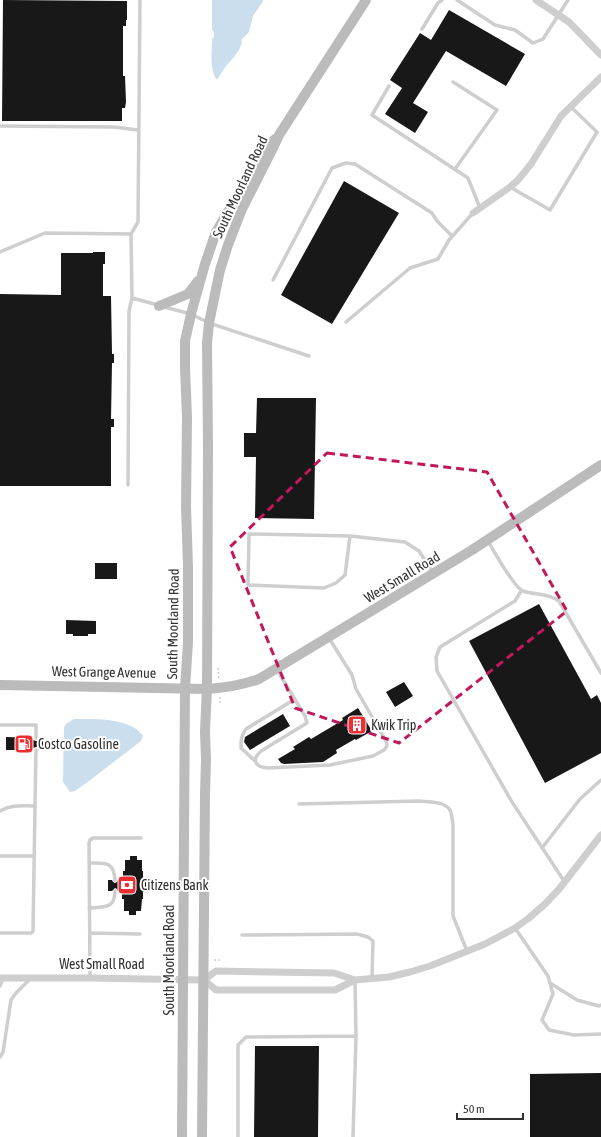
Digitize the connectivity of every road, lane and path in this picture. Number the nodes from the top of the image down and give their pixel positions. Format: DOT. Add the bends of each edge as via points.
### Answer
graph roads {
  1 [pos="140,0"];
  2 [pos="366,0"];
  3 [pos="442,0"];
  4 [pos="457,0"];
  5 [pos="536,0"];
  6 [pos="568,0"];
  7 [pos="558,14"];
  8 [pos="422,29"];
  9 [pos="601,55"];
  10 [pos="601,77"];
  11 [pos="453,82"];
  12 [pos="389,86"];
  13 [pos="570,106"];
  14 [pos="0,126"];
  15 [pos="601,128"];
  16 [pos="138,130"];
  17 [pos="597,132"];
  18 [pos="279,135"];
  19 [pos="455,169"];
  20 [pos="510,188"];
  21 [pos="480,208"];
  22 [pos="473,213"];
  23 [pos="131,234"];
  24 [pos="452,236"];
  25 [pos="0,252"];
  26 [pos="202,274"];
  27 [pos="273,280"];
  28 [pos="132,298"];
  29 [pos="159,306"];
  30 [pos="191,314"];
  31 [pos="346,322"];
  32 [pos="209,323"];
  33 [pos="309,356"];
  34 [pos="601,465"];
  35 [pos="128,485"];
  36 [pos="350,536"];
  37 [pos="488,540"];
  38 [pos="434,574"];
  39 [pos="521,591"];
  40 [pos="328,638"];
  41 [pos="276,669"];
  42 [pos="601,672"];
  43 [pos="0,685"];
  44 [pos="185,688"];
  45 [pos="207,688"];
  46 [pos="294,699"];
  47 [pos="0,725"];
  48 [pos="36,738"];
  49 [pos="36,750"];
  50 [pos="255,761"];
  51 [pos="601,780"];
  52 [pos="299,804"];
  53 [pos="35,806"];
  54 [pos="0,811"];
  55 [pos="601,835"];
  56 [pos="141,838"];
  57 [pos="542,848"];
  58 [pos="0,856"];
  59 [pos="34,856"];
  60 [pos="89,863"];
  61 [pos="115,880"];
  62 [pos="565,882"];
  63 [pos="115,891"];
  64 [pos="89,908"];
  65 [pos="515,928"];
  66 [pos="0,933"];
  67 [pos="90,933"];
  68 [pos="140,934"];
  69 [pos="242,935"];
  70 [pos="468,951"];
  71 [pos="2,978"];
  72 [pos="31,978"];
  73 [pos="90,978"];
  74 [pos="372,978"];
  75 [pos="183,979"];
  76 [pos="204,980"];
  77 [pos="355,980"];
  78 [pos="550,984"];
  79 [pos="0,986"];
  80 [pos="601,1005"];
  81 [pos="601,1034"];
  82 [pos="356,1036"];
  83 [pos="0,1057"];
  84 [pos="182,1137"];
  85 [pos="202,1137"];
  86 [pos="238,1137"];
  87 [pos="353,1137"];
  1 -- 16 [label="lane"];
  2 -- 18 [label="main road, South Moorland Road"];
  3 -- 8 [label="lane"];
  4 -- 7 [label="lane" via="495,25 515,30 533,42 543,39"];
  5 -- 7 [label="street"];
  6 -- 7 [label="lane"];
  7 -- 9 [label="street" via="572,24"];
  10 -- 13 [label="street"];
  11 -- 19 [label="lane" via="497,110"];
  12 -- 19 [label="lane" via="372,115"];
  13 -- 17 [label="lane"];
  13 -- 20 [label="street" via="555,124 531,164"];
  14 -- 16 [label="lane" via="114,127"];
  15 -- 17 [label="lane"];
  16 -- 23 [label="lane" via="138,222"];
  17 -- 20 [label="lane" via="550,210"];
  18 -- 26 [label="main road, South Moorland Road" via="265,149 216,232"];
  18 -- 32 [label="main road, South Moorland Road" via="242,209 228,245"];
  19 -- 21 [label="lane" via="468,178"];
  20 -- 21 [label="street"];
  21 -- 22 [label="street"];
  22 -- 24 [label="lane"];
  23 -- 25 [label="lane" via="45,233"];
  23 -- 28 [label="lane"];
  24 -- 27 [label="lane" via="432,213 355,164 346,163 332,168"];
  24 -- 31 [label="lane" via="438,259 410,268"];
  26 -- 29 [label="main road" via="188,294"];
  26 -- 30 [label="main road, South Moorland Road"];
  28 -- 29 [label="lane"];
  28 -- 35 [label="lane" via="129,311"];
  29 -- 30 [label="lane"];
  30 -- 32 [label="lane"];
  30 -- 44 [label="main road, South Moorland Road" via="185,341 188,567"];
  32 -- 33 [label="lane"];
  32 -- 45 [label="main road, South Moorland Road"];
  34 -- 37 [label="main road, West Small Road"];
  36 -- 36 [label="lane" via="345,575 336,583 324,588 248,585 249,534"];
  36 -- 38 [label="lane" via="405,542 419,551"];
  37 -- 38 [label="main road, West Small Road"];
  37 -- 39 [label="lane"];
  38 -- 40 [label="main road, West Small Road"];
  39 -- 42 [label="lane" via="553,597 558,601"];
  39 -- 57 [label="lane" via="515,601 440,647 436,657 437,671 512,802"];
  40 -- 41 [label="main road, West Small Road"];
  40 -- 50 [label="lane" via="352,675 356,689 387,746 373,756 330,766 261,768"];
  41 -- 45 [label="main road, West Small Road" via="249,682"];
  41 -- 46 [label="lane"];
  43 -- 44 [label="main road, West Grange Avenue"];
  44 -- 45 [label="main road, West Grange Avenue"];
  44 -- 75 [label="main road, South Moorland Road"];
  45 -- 76 [label="main road, South Moorland Road"];
  46 -- 50 [label="lane" via="307,723 261,751"];
  46 -- 50 [label="lane" via="246,729 240,738 241,748"];
  47 -- 48 [label="lane" via="36,725"];
  49 -- 53 [label="lane"];
  51 -- 57 [label="lane" via="580,799"];
  52 -- 70 [label="lane" via="419,801 445,805 451,811 453,824 454,916"];
  53 -- 54 [label="lane" via="7,806"];
  53 -- 59 [label="lane"];
  55 -- 62 [label="street"];
  56 -- 60 [label="lane" via="92,838 89,843"];
  57 -- 62 [label="lane"];
  58 -- 59 [label="lane"];
  59 -- 66 [label="lane" via="33,931"];
  60 -- 61 [label="lane" via="113,867"];
  60 -- 64 [label="lane"];
  62 -- 65 [label="street" via="546,904"];
  63 -- 64 [label="lane" via="113,903 108,907"];
  64 -- 67 [label="lane"];
  65 -- 70 [label="street"];
  65 -- 78 [label="lane" via="548,976"];
  67 -- 68 [label="lane"];
  67 -- 73 [label="lane"];
  69 -- 74 [label="lane" via="357,934 368,937 373,941"];
  70 -- 74 [label="street" via="410,972"];
  71 -- 72 [label="street, West Small Road"];
  71 -- 79 [label="lane"];
  72 -- 73 [label="street, West Small Road"];
  72 -- 83 [label="lane" via="11,1000"];
  73 -- 75 [label="street, West Small Road"];
  74 -- 77 [label="street"];
  75 -- 76 [label="street, West Small Road"];
  75 -- 84 [label="main road, South Moorland Road"];
  76 -- 77 [label="street" via="216,971 334,973"];
  76 -- 77 [label="street" via="216,990 335,990"];
  76 -- 85 [label="main road, South Moorland Road"];
  77 -- 82 [label="lane"];
  78 -- 80 [label="lane" via="577,1000"];
  78 -- 81 [label="lane" via="553,994 542,1020 549,1030 574,1035"];
  82 -- 86 [label="lane" via="246,1037 238,1045"];
  82 -- 87 [label="lane"];
}
